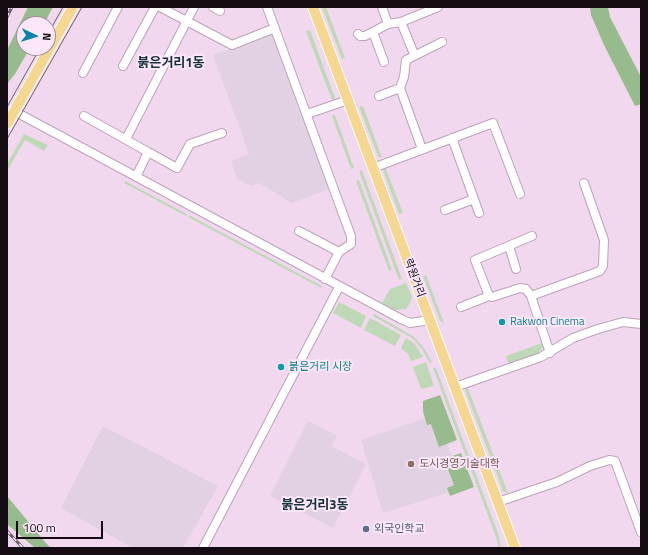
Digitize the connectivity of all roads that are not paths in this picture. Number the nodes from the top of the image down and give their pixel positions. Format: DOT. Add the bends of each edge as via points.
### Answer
graph roads {
  1 [pos="72,7"];
  2 [pos="118,7"];
  3 [pos="155,7"];
  4 [pos="160,7"];
  5 [pos="194,7"];
  6 [pos="267,7"];
  7 [pos="313,7"];
  8 [pos="382,7"];
  9 [pos="438,7"];
  10 [pos="186,21"];
  11 [pos="401,22"];
  12 [pos="388,24"];
  13 [pos="275,28"];
  14 [pos="373,32"];
  15 [pos="358,34"];
  16 [pos="442,42"];
  17 [pos="414,54"];
  18 [pos="384,62"];
  19 [pos="123,66"];
  20 [pos="83,73"];
  21 [pos="400,88"];
  22 [pos="379,96"];
  23 [pos="348,100"];
  24 [pos="14,111"];
  25 [pos="306,114"];
  26 [pos="84,116"];
  27 [pos="7,124"];
  28 [pos="222,133"];
  29 [pos="452,138"];
  30 [pos="126,139"];
  31 [pos="422,149"];
  32 [pos="148,152"];
  33 [pos="373,168"];
  34 [pos="136,177"];
  35 [pos="584,183"];
  36 [pos="520,194"];
  37 [pos="474,199"];
  38 [pos="445,210"];
  39 [pos="479,213"];
  40 [pos="299,231"];
  41 [pos="532,236"];
  42 [pos="509,246"];
  43 [pos="339,252"];
  44 [pos="516,269"];
  45 [pos="325,279"];
  46 [pos="339,287"];
  47 [pos="489,296"];
  48 [pos="531,296"];
  49 [pos="461,307"];
  50 [pos="430,320"];
  51 [pos="641,324"];
  52 [pos="550,353"];
  53 [pos="455,387"];
  54 [pos="498,502"];
  55 [pos="641,532"];
  56 [pos="513,545"];
  57 [pos="203,548"];
  1 -- 24 [label="main road"];
  2 -- 20 [label="street"];
  3 -- 19 [label="street"];
  4 -- 10 [label="street"];
  5 -- 10 [label="street"];
  6 -- 13 [label="street"];
  7 -- 23 [label="main road, 락원거리"];
  8 -- 12 [label="street"];
  9 -- 11 [label="street"];
  10 -- 13 [label="street" via="232,45"];
  10 -- 30 [label="street"];
  11 -- 12 [label="street"];
  11 -- 17 [label="street"];
  12 -- 14 [label="street"];
  13 -- 25 [label="street"];
  14 -- 15 [label="street" via="365,36"];
  14 -- 18 [label="street"];
  16 -- 17 [label="street"];
  17 -- 21 [label="street" via="406,60"];
  21 -- 22 [label="street"];
  21 -- 31 [label="street"];
  23 -- 25 [label="street"];
  23 -- 33 [label="main road, 락원거리"];
  24 -- 27 [label="main road"];
  24 -- 34 [label="street"];
  25 -- 43 [label="street" via="351,236 351,244"];
  26 -- 30 [label="street"];
  28 -- 32 [label="street" via="190,144 177,168"];
  29 -- 31 [label="street"];
  29 -- 36 [label="street" via="493,123"];
  29 -- 37 [label="street"];
  30 -- 32 [label="street"];
  31 -- 33 [label="street"];
  32 -- 34 [label="street"];
  33 -- 50 [label="main road, 락원거리"];
  34 -- 45 [label="street"];
  35 -- 48 [label="street" via="604,240 603,266 600,271"];
  37 -- 38 [label="street"];
  37 -- 39 [label="street"];
  40 -- 43 [label="street"];
  41 -- 42 [label="street"];
  42 -- 44 [label="street"];
  42 -- 47 [label="street" via="475,260"];
  43 -- 45 [label="street"];
  45 -- 46 [label="street"];
  46 -- 50 [label="street" via="410,323"];
  46 -- 57 [label="street"];
  47 -- 48 [label="street" via="520,288 526,289"];
  47 -- 49 [label="street"];
  48 -- 52 [label="street"];
  50 -- 53 [label="main road, 락원거리"];
  51 -- 52 [label="street" via="612,324 558,345"];
  52 -- 53 [label="street"];
  53 -- 54 [label="main road, 락원거리"];
  54 -- 55 [label="street" via="557,482 590,466 614,461"];
  54 -- 56 [label="main road, 락원거리"];
}
